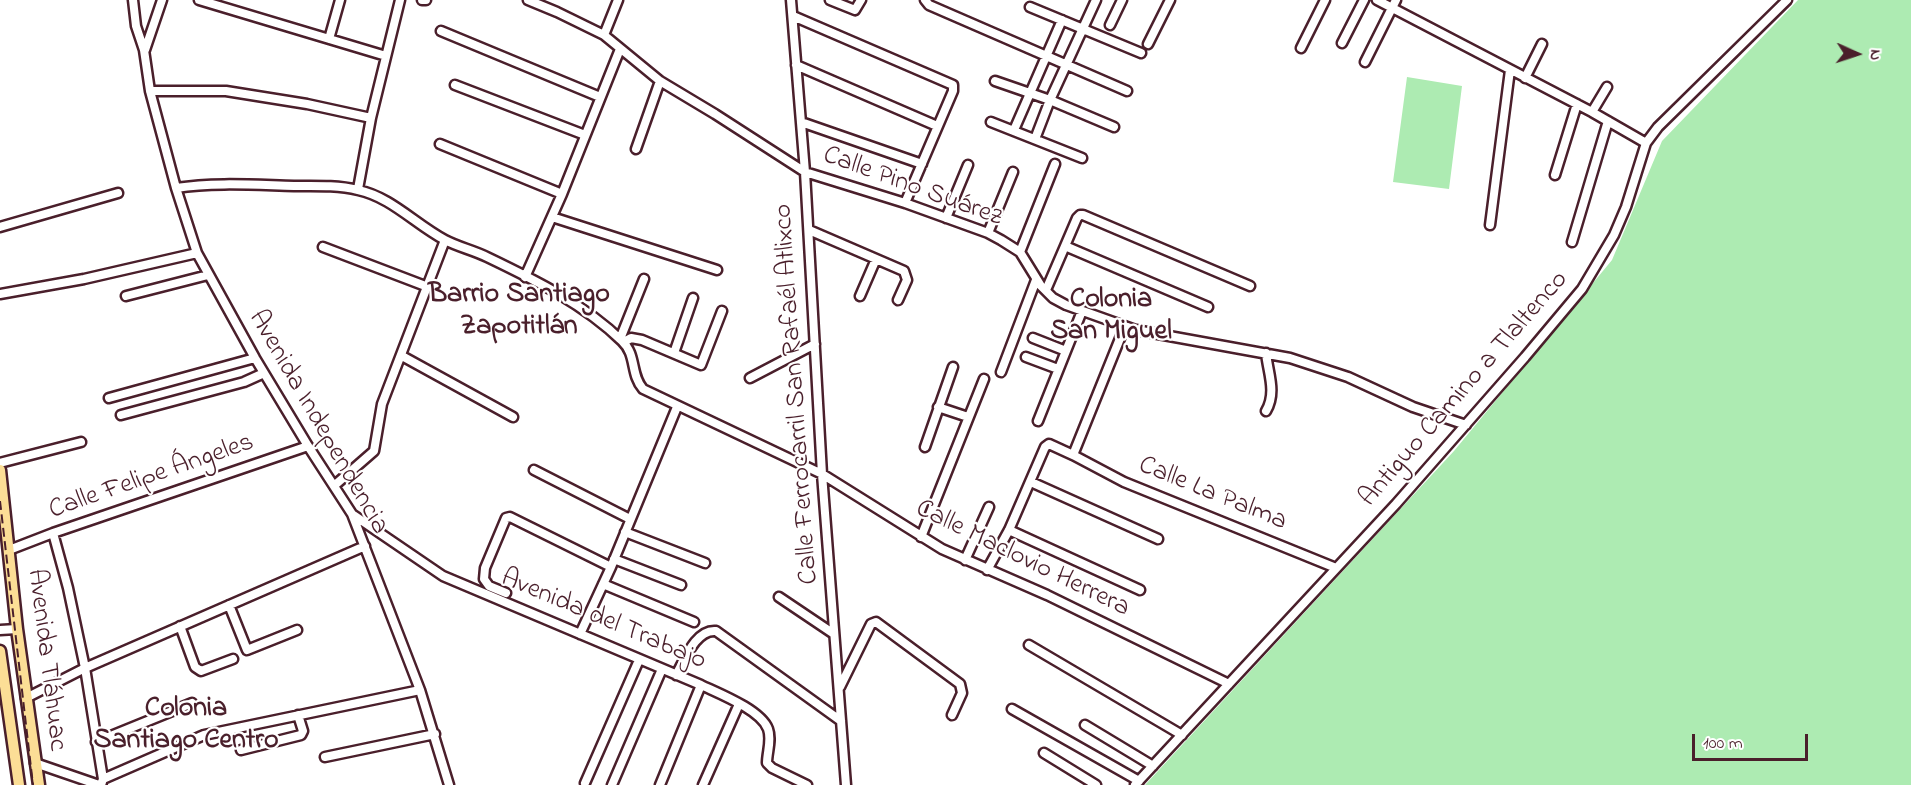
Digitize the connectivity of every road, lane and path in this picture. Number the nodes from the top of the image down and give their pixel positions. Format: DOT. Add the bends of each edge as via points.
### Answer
graph roads {
  1 [pos="133,0"];
  2 [pos="162,0"];
  3 [pos="199,0"];
  4 [pos="340,0"];
  5 [pos="400,0"];
  6 [pos="618,0"];
  7 [pos="791,0"];
  8 [pos="830,0"];
  9 [pos="861,0"];
  10 [pos="1096,0"];
  11 [pos="1122,0"];
  12 [pos="1170,0"];
  13 [pos="1325,0"];
  14 [pos="1364,0"];
  15 [pos="1377,0"];
  16 [pos="1787,0"];
  17 [pos="532,1"];
  18 [pos="925,1"];
  19 [pos="1394,4"];
  20 [pos="1030,7"];
  21 [pos="793,16"];
  22 [pos="1062,20"];
  23 [pos="1110,25"];
  24 [pos="1082,28"];
  25 [pos="441,31"];
  26 [pos="604,35"];
  27 [pos="329,39"];
  28 [pos="1342,43"];
  29 [pos="1148,44"];
  30 [pos="1542,44"];
  31 [pos="1301,48"];
  32 [pos="620,49"];
  33 [pos="144,50"];
  34 [pos="1141,53"];
  35 [pos="386,56"];
  36 [pos="1046,57"];
  37 [pos="1365,62"];
  38 [pos="796,65"];
  39 [pos="1066,66"];
  40 [pos="1510,70"];
  41 [pos="1525,78"];
  42 [pos="660,81"];
  43 [pos="995,81"];
  44 [pos="455,85"];
  45 [pos="1607,87"];
  46 [pos="150,91"];
  47 [pos="1127,91"];
  48 [pos="1029,93"];
  49 [pos="600,97"];
  50 [pos="1050,100"];
  51 [pos="1576,104"];
  52 [pos="1592,112"];
  53 [pos="371,118"];
  54 [pos="801,122"];
  55 [pos="991,122"];
  56 [pos="1608,122"];
  57 [pos="937,126"];
  58 [pos="1114,127"];
  59 [pos="1014,130"];
  60 [pos="585,135"];
  61 [pos="1035,139"];
  62 [pos="1646,143"];
  63 [pos="440,144"];
  64 [pos="636,149"];
  65 [pos="1082,158"];
  66 [pos="922,164"];
  67 [pos="1055,164"];
  68 [pos="968,165"];
  69 [pos="805,172"];
  70 [pos="1013,172"];
  71 [pos="1555,175"];
  72 [pos="176,188"];
  73 [pos="358,189"];
  74 [pos="118,193"];
  75 [pos="562,194"];
  76 [pos="905,203"];
  77 [pos="552,217"];
  78 [pos="946,218"];
  79 [pos="1490,225"];
  80 [pos="0,227"];
  81 [pos="809,230"];
  82 [pos="988,233"];
  83 [pos="445,240"];
  84 [pos="1572,242"];
  85 [pos="1065,246"];
  86 [pos="323,247"];
  87 [pos="1020,252"];
  88 [pos="197,253"];
  89 [pos="876,259"];
  90 [pos="717,270"];
  91 [pos="208,276"];
  92 [pos="525,277"];
  93 [pos="644,279"];
  94 [pos="1036,280"];
  95 [pos="1250,286"];
  96 [pos="428,287"];
  97 [pos="1046,290"];
  98 [pos="0,294"];
  99 [pos="126,296"];
  100 [pos="860,296"];
  101 [pos="693,298"];
  102 [pos="898,300"];
  103 [pos="1208,307"];
  104 [pos="722,311"];
  105 [pos="1082,311"];
  106 [pos="1125,326"];
  107 [pos="1033,338"];
  108 [pos="622,340"];
  109 [pos="815,344"];
  110 [pos="1066,351"];
  111 [pos="674,353"];
  112 [pos="1266,353"];
  113 [pos="402,356"];
  114 [pos="1026,357"];
  115 [pos="255,358"];
  116 [pos="953,367"];
  117 [pos="1058,369"];
  118 [pos="1001,372"];
  119 [pos="264,373"];
  120 [pos="750,378"];
  121 [pos="984,380"];
  122 [pos="109,398"];
  123 [pos="677,407"];
  124 [pos="938,407"];
  125 [pos="1266,411"];
  126 [pos="121,415"];
  127 [pos="513,417"];
  128 [pos="968,417"];
  129 [pos="1038,421"];
  130 [pos="1466,425"];
  131 [pos="81,442"];
  132 [pos="308,446"];
  133 [pos="925,447"];
  134 [pos="1073,455"];
  135 [pos="0,463"];
  136 [pos="0,470"];
  137 [pos="534,470"];
  138 [pos="822,474"];
  139 [pos="1031,482"];
  140 [pos="335,485"];
  141 [pos="989,507"];
  142 [pos="352,514"];
  143 [pos="630,519"];
  144 [pos="1009,530"];
  145 [pos="625,532"];
  146 [pos="53,533"];
  147 [pos="921,537"];
  148 [pos="1158,539"];
  149 [pos="365,546"];
  150 [pos="9,550"];
  151 [pos="965,560"];
  152 [pos="705,562"];
  153 [pos="613,563"];
  154 [pos="1336,568"];
  155 [pos="987,570"];
  156 [pos="603,584"];
  157 [pos="681,585"];
  158 [pos="1140,590"];
  159 [pos="506,593"];
  160 [pos="779,597"];
  161 [pos="229,604"];
  162 [pos="694,622"];
  163 [pos="180,626"];
  164 [pos="17,629"];
  165 [pos="0,630"];
  166 [pos="297,630"];
  167 [pos="580,634"];
  168 [pos="834,634"];
  169 [pos="1029,645"];
  170 [pos="0,651"];
  171 [pos="233,659"];
  172 [pos="639,660"];
  173 [pos="85,668"];
  174 [pos="662,669"];
  175 [pos="676,675"];
  176 [pos="1229,684"];
  177 [pos="701,685"];
  178 [pos="839,689"];
  179 [pos="420,690"];
  180 [pos="26,698"];
  181 [pos="192,703"];
  182 [pos="739,704"];
  183 [pos="1012,709"];
  184 [pos="298,715"];
  185 [pos="952,715"];
  186 [pos="841,721"];
  187 [pos="1085,725"];
  188 [pos="435,734"];
  189 [pos="1182,735"];
  190 [pos="96,742"];
  191 [pos="241,750"];
  192 [pos="1044,753"];
  193 [pos="325,757"];
  194 [pos="35,763"];
  195 [pos="1153,766"];
  196 [pos="101,783"];
  197 [pos="585,783"];
  198 [pos="1137,783"];
  199 [pos="20,785"];
  200 [pos="39,785"];
  201 [pos="449,785"];
  202 [pos="612,785"];
  203 [pos="660,785"];
  204 [pos="703,785"];
  205 [pos="807,785"];
  206 [pos="846,785"];
  207 [pos="1096,785"];
  1 -- 33 [label="street, Avenida Independencia"];
  2 -- 33 [label="street"];
  3 -- 27 [label="street"];
  4 -- 27 [label="street"];
  5 -- 35 [label="street"];
  6 -- 26 [label="street"];
  7 -- 21 [label="street, Calle Ferrocarril San Rafaél Atlixco"];
  8 -- 9 [label="street" via="855,10"];
  10 -- 24 [label="street"];
  11 -- 23 [label="street"];
  12 -- 29 [label="street"];
  13 -- 31 [label="street"];
  14 -- 28 [label="street"];
  15 -- 19 [label="street"];
  16 -- 62 [label="street, Antiguo Camino a Tlaltenco"];
  17 -- 26 [label="street, Calle Pino Suárez"];
  18 -- 36 [label="street"];
  19 -- 37 [label="street"];
  19 -- 40 [label="street"];
  20 -- 22 [label="street"];
  21 -- 38 [label="street, Calle Ferrocarril San Rafaél Atlixco"];
  21 -- 57 [label="street" via="953,85"];
  22 -- 24 [label="street"];
  22 -- 36 [label="street"];
  24 -- 34 [label="street"];
  24 -- 39 [label="street"];
  25 -- 49 [label="street"];
  26 -- 32 [label="street, Calle Pino Suárez"];
  27 -- 35 [label="street"];
  30 -- 41 [label="street"];
  32 -- 42 [label="street, Calle Pino Suárez"];
  32 -- 49 [label="street"];
  33 -- 46 [label="street, Avenida Independencia"];
  35 -- 53 [label="street"];
  36 -- 39 [label="street"];
  36 -- 48 [label="street"];
  38 -- 54 [label="street, Calle Ferrocarril San Rafaél Atlixco"];
  38 -- 57 [label="street"];
  39 -- 47 [label="street"];
  39 -- 50 [label="street"];
  40 -- 41 [label="street"];
  40 -- 79 [label="street"];
  41 -- 51 [label="street"];
  42 -- 64 [label="street"];
  42 -- 69 [label="street, Calle Pino Suárez"];
  43 -- 48 [label="street"];
  44 -- 60 [label="street"];
  45 -- 52 [label="street"];
  46 -- 53 [label="street" via="226,91"];
  46 -- 72 [label="street, Avenida Independencia"];
  48 -- 50 [label="street"];
  48 -- 59 [label="street"];
  49 -- 60 [label="street"];
  50 -- 58 [label="street"];
  50 -- 61 [label="street"];
  51 -- 52 [label="street"];
  51 -- 71 [label="street"];
  52 -- 56 [label="street"];
  53 -- 73 [label="street"];
  54 -- 66 [label="street"];
  54 -- 69 [label="street, Calle Ferrocarril San Rafaél Atlixco"];
  55 -- 59 [label="street"];
  56 -- 62 [label="street"];
  56 -- 84 [label="street"];
  57 -- 66 [label="street"];
  59 -- 61 [label="street"];
  60 -- 75 [label="street"];
  61 -- 65 [label="street"];
  62 -- 130 [label="street, Antiguo Camino a Tlaltenco" via="1626,207 1600,261 1582,289"];
  63 -- 75 [label="street"];
  66 -- 76 [label="street"];
  67 -- 87 [label="street"];
  68 -- 78 [label="street"];
  69 -- 76 [label="street, Calle Pino Suárez"];
  69 -- 81 [label="street, Calle Ferrocarril San Rafaél Atlixco"];
  70 -- 82 [label="street"];
  72 -- 73 [label="street, Calle Maclovio Herrera" via="226,184"];
  72 -- 88 [label="street, Avenida Independencia"];
  73 -- 83 [label="street, Calle Maclovio Herrera" via="375,195"];
  74 -- 80 [label="street"];
  75 -- 77 [label="street"];
  76 -- 78 [label="street, Calle Pino Suárez"];
  77 -- 90 [label="street"];
  77 -- 92 [label="street"];
  78 -- 82 [label="street, Calle Pino Suárez"];
  81 -- 89 [label="street"];
  81 -- 109 [label="street, Calle Ferrocarril San Rafaél Atlixco"];
  82 -- 87 [label="street, Calle Pino Suárez"];
  83 -- 92 [label="street, Calle Maclovio Herrera"];
  83 -- 96 [label="street"];
  85 -- 95 [label="street" via="1077,218 1083,215"];
  85 -- 97 [label="street"];
  85 -- 103 [label="street"];
  86 -- 96 [label="street"];
  87 -- 94 [label="street, Calle Pino Suárez"];
  88 -- 91 [label="street, Avenida Independencia"];
  88 -- 98 [label="street"];
  89 -- 100 [label="street"];
  89 -- 102 [label="street" via="904,271 907,280"];
  91 -- 99 [label="street"];
  91 -- 115 [label="street, Avenida Independencia"];
  92 -- 108 [label="street, Calle Maclovio Herrera" via="580,306"];
  93 -- 108 [label="street"];
  94 -- 97 [label="street, Calle Pino Suárez"];
  94 -- 118 [label="street"];
  96 -- 113 [label="street"];
  97 -- 105 [label="street, Calle Pino Suárez" via="1053,298"];
  101 -- 111 [label="street"];
  104 -- 111 [label="street" via="701,365"];
  105 -- 106 [label="street, Calle Pino Suárez"];
  105 -- 110 [label="street"];
  106 -- 112 [label="street, Calle Pino Suárez"];
  106 -- 134 [label="street"];
  107 -- 110 [label="street"];
  108 -- 111 [label="street" via="642,340"];
  108 -- 123 [label="street, Calle Maclovio Herrera" via="633,358 636,381 643,389"];
  109 -- 120 [label="street"];
  109 -- 138 [label="street, Calle Ferrocarril San Rafaél Atlixco"];
  110 -- 117 [label="street"];
  112 -- 125 [label="street" via="1272,393"];
  112 -- 130 [label="street, Calle Pino Suárez" via="1348,377 1413,407"];
  113 -- 127 [label="street"];
  113 -- 140 [label="street" via="382,404 374,451"];
  114 -- 117 [label="street"];
  115 -- 119 [label="street, Avenida Independencia"];
  115 -- 122 [label="street"];
  116 -- 124 [label="street"];
  117 -- 129 [label="street"];
  119 -- 126 [label="street"];
  119 -- 132 [label="street, Avenida Independencia"];
  121 -- 128 [label="street"];
  123 -- 138 [label="street, Calle Maclovio Herrera"];
  123 -- 143 [label="street"];
  124 -- 128 [label="street"];
  124 -- 133 [label="street"];
  128 -- 147 [label="street"];
  130 -- 154 [label="street, Antiguo Camino a Tlaltenco"];
  131 -- 135 [label="street"];
  132 -- 140 [label="street, Avenida Independencia"];
  132 -- 146 [label="street, Calle Felipe Ángeles"];
  134 -- 139 [label="street, Calle La Palma" via="1049,444"];
  134 -- 154 [label="street, Calle La Palma" via="1124,482"];
  136 -- 150 [label="main road, Avenida Tláhuac"];
  137 -- 143 [label="street"];
  138 -- 147 [label="street, Calle Maclovio Herrera"];
  138 -- 168 [label="street, Calle Ferrocarril San Rafaél Atlixco"];
  139 -- 144 [label="street"];
  139 -- 148 [label="street"];
  140 -- 142 [label="street, Avenida Independencia"];
  141 -- 151 [label="street"];
  142 -- 149 [label="street, Avenida Independencia"];
  142 -- 167 [label="street, Avenida del Trabajo" via="443,576"];
  143 -- 145 [label="street"];
  144 -- 155 [label="street"];
  144 -- 158 [label="street"];
  145 -- 152 [label="street"];
  145 -- 153 [label="street"];
  146 -- 150 [label="street, Calle Felipe Ángeles"];
  146 -- 173 [label="street"];
  147 -- 151 [label="street, Calle Maclovio Herrera"];
  149 -- 161 [label="street"];
  149 -- 179 [label="street, Avenida Independencia"];
  150 -- 164 [label="main road, Avenida Tláhuac"];
  151 -- 155 [label="street, Calle Maclovio Herrera"];
  153 -- 156 [label="street"];
  153 -- 157 [label="street"];
  153 -- 159 [label="street" via="506,518 484,579 489,586"];
  154 -- 176 [label="street, Antiguo Camino a Tlaltenco"];
  155 -- 176 [label="street, Calle Maclovio Herrera"];
  156 -- 162 [label="street"];
  156 -- 167 [label="street"];
  160 -- 168 [label="street"];
  161 -- 163 [label="street"];
  161 -- 166 [label="street" via="247,650"];
  163 -- 171 [label="street" via="198,670"];
  163 -- 173 [label="street"];
  164 -- 165 [label="street"];
  164 -- 180 [label="main road, Avenida Tláhuac"];
  167 -- 172 [label="street, Avenida del Trabajo"];
  168 -- 178 [label="street, Calle Ferrocarril San Rafaél Atlixco"];
  169 -- 189 [label="street"];
  170 -- 199 [label="main road, Avenida Tláhuac"];
  172 -- 174 [label="street, Avenida del Trabajo"];
  172 -- 197 [label="street"];
  173 -- 180 [label="street"];
  173 -- 190 [label="street"];
  174 -- 175 [label="street, Avenida del Trabajo"];
  174 -- 202 [label="street"];
  175 -- 177 [label="street, Avenida del Trabajo"];
  175 -- 186 [label="street" via="700,634 716,631"];
  176 -- 189 [label="street, Antiguo Camino a Tlaltenco"];
  177 -- 182 [label="street, Avenida del Trabajo"];
  177 -- 203 [label="street"];
  178 -- 185 [label="street" via="874,621 960,684 962,693"];
  178 -- 186 [label="street, Calle Ferrocarril San Rafaél Atlixco"];
  179 -- 184 [label="street"];
  179 -- 188 [label="street, Avenida Independencia"];
  180 -- 194 [label="main road, Avenida Tláhuac"];
  181 -- 190 [label="street"];
  182 -- 204 [label="street"];
  182 -- 205 [label="street, Avenida del Trabajo" via="761,718 768,729 767,763"];
  183 -- 198 [label="street"];
  184 -- 191 [label="street" via="302,735"];
  184 -- 196 [label="street" via="204,735"];
  186 -- 206 [label="street, Calle Ferrocarril San Rafaél Atlixco"];
  187 -- 195 [label="street"];
  188 -- 193 [label="street"];
  188 -- 201 [label="street, Avenida Independencia"];
  189 -- 195 [label="street, Antiguo Camino a Tlaltenco"];
  190 -- 196 [label="street"];
  192 -- 207 [label="street"];
  194 -- 196 [label="street"];
  194 -- 200 [label="main road, Avenida Tláhuac"];
  195 -- 198 [label="street, Antiguo Camino a Tlaltenco"];
}
